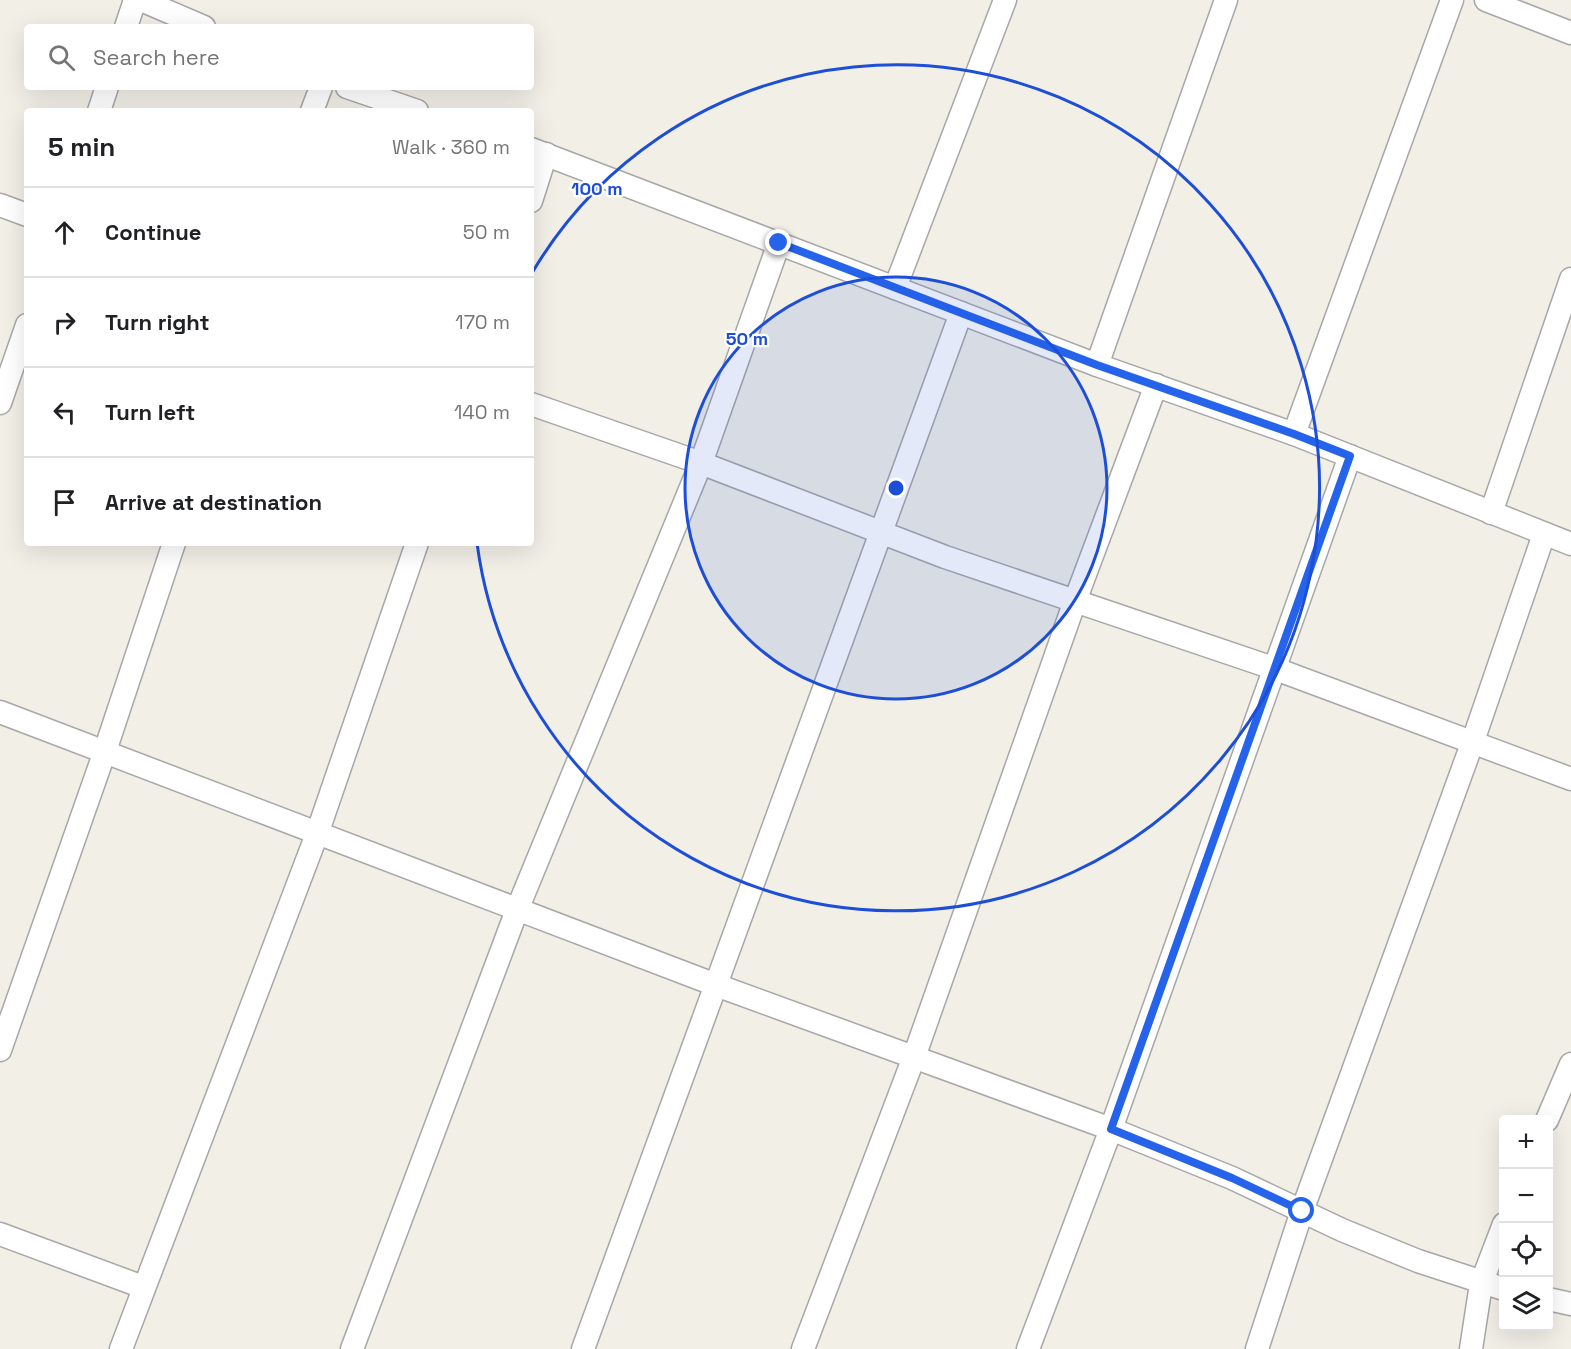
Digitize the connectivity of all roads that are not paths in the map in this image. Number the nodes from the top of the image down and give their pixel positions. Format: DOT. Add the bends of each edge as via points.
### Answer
graph roads {
  1 [pos="135,0"];
  2 [pos="141,0"];
  3 [pos="1005,0"];
  4 [pos="1226,0"];
  5 [pos="1452,0"];
  6 [pos="1486,0"];
  7 [pos="127,24"];
  8 [pos="197,24"];
  9 [pos="1571,33"];
  10 [pos="106,90"];
  11 [pos="320,90"];
  12 [pos="356,90"];
  13 [pos="100,108"];
  14 [pos="313,108"];
  15 [pos="408,108"];
  16 [pos="538,152"];
  17 [pos="534,180"];
  18 [pos="0,205"];
  19 [pos="24,214"];
  20 [pos="779,243"];
  21 [pos="1571,279"];
  22 [pos="895,288"];
  23 [pos="961,313"];
  24 [pos="24,334"];
  25 [pos="1097,365"];
  26 [pos="1156,385"];
  27 [pos="0,403"];
  28 [pos="534,405"];
  29 [pos="1294,434"];
  30 [pos="1350,456"];
  31 [pos="701,463"];
  32 [pos="1491,513"];
  33 [pos="881,532"];
  34 [pos="1544,534"];
  35 [pos="1571,544"];
  36 [pos="173,546"];
  37 [pos="416,546"];
  38 [pos="1075,601"];
  39 [pos="1273,668"];
  40 [pos="0,712"];
  41 [pos="1473,741"];
  42 [pos="105,751"];
  43 [pos="1571,779"];
  44 [pos="317,834"];
  45 [pos="517,910"];
  46 [pos="716,985"];
  47 [pos="0,1050"];
  48 [pos="914,1057"];
  49 [pos="1571,1064"];
  50 [pos="1549,1115"];
  51 [pos="1111,1129"];
  52 [pos="1302,1211"];
  53 [pos="0,1234"];
  54 [pos="1499,1235"];
  55 [pos="1481,1284"];
  56 [pos="143,1287"];
  57 [pos="1499,1288"];
  58 [pos="1553,1300"];
  59 [pos="1571,1304"];
  60 [pos="121,1349"];
  61 [pos="352,1349"];
  62 [pos="583,1349"];
  63 [pos="803,1349"];
  64 [pos="1028,1349"];
  65 [pos="1257,1349"];
  66 [pos="1472,1349"];
  1 -- 7 [label="street"];
  2 -- 8 [label="street"];
  3 -- 22 [label="street"];
  4 -- 25 [label="street"];
  5 -- 29 [label="street"];
  6 -- 9 [label="street"];
  10 -- 13 [label="street"];
  11 -- 14 [label="street"];
  12 -- 15 [label="street"];
  16 -- 17 [label="street"];
  16 -- 20 [label="street"];
  18 -- 19 [label="street"];
  20 -- 22 [label="street"];
  20 -- 31 [label="street"];
  21 -- 32 [label="street"];
  22 -- 23 [label="street"];
  23 -- 25 [label="street"];
  23 -- 33 [label="street"];
  24 -- 27 [label="street"];
  25 -- 26 [label="street"];
  26 -- 29 [label="street"];
  26 -- 38 [label="street"];
  28 -- 31 [label="street"];
  29 -- 30 [label="street"];
  30 -- 32 [label="street"];
  30 -- 39 [label="street"];
  31 -- 33 [label="street"];
  31 -- 45 [label="street"];
  32 -- 34 [label="street"];
  33 -- 38 [label="street"];
  33 -- 46 [label="street"];
  34 -- 35 [label="street"];
  34 -- 41 [label="street"];
  36 -- 42 [label="street"];
  37 -- 44 [label="street"];
  38 -- 39 [label="street"];
  38 -- 48 [label="street"];
  39 -- 41 [label="street"];
  39 -- 51 [label="street"];
  40 -- 42 [label="street"];
  41 -- 43 [label="street"];
  41 -- 52 [label="street"];
  42 -- 44 [label="street"];
  42 -- 47 [label="street"];
  44 -- 45 [label="street"];
  44 -- 56 [label="street"];
  45 -- 46 [label="street"];
  45 -- 61 [label="street"];
  46 -- 48 [label="street"];
  46 -- 62 [label="street"];
  48 -- 51 [label="street"];
  48 -- 63 [label="street"];
  49 -- 50 [label="street"];
  51 -- 52 [label="street"];
  51 -- 64 [label="street"];
  52 -- 55 [label="street"];
  52 -- 65 [label="street"];
  53 -- 56 [label="street"];
  54 -- 55 [label="street"];
  55 -- 57 [label="street"];
  55 -- 66 [label="street"];
  56 -- 60 [label="street"];
  58 -- 59 [label="street"];
}
